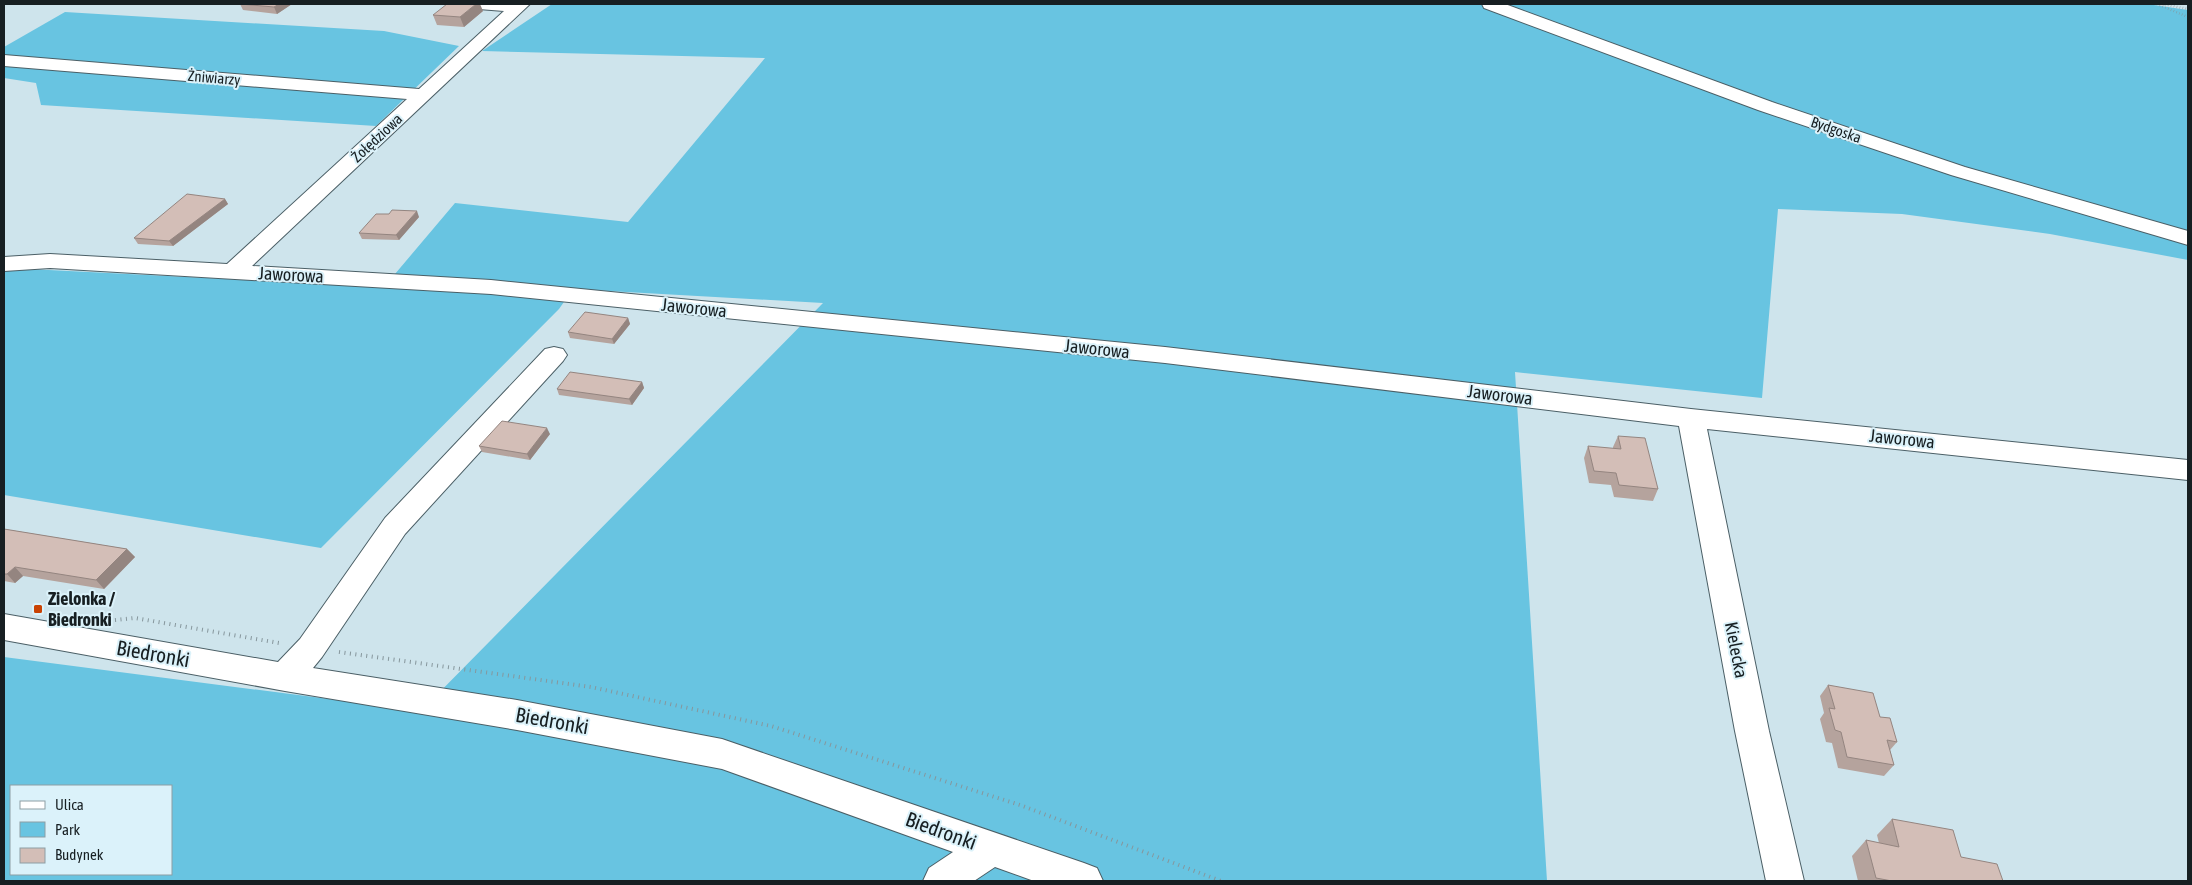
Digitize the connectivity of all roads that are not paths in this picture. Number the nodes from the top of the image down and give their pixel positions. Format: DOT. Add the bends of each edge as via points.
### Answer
graph roads {
  1 [pos="472,4"];
  2 [pos="1490,4"];
  3 [pos="520,5"];
  4 [pos="4,60"];
  5 [pos="423,95"];
  6 [pos="2188,238"];
  7 [pos="4,264"];
  8 [pos="232,272"];
  9 [pos="554,355"];
  10 [pos="1691,418"];
  11 [pos="2188,470"];
  12 [pos="4,627"];
  13 [pos="285,677"];
  14 [pos="990,849"];
  15 [pos="942,881"];
  16 [pos="1084,881"];
  17 [pos="1785,881"];
  1 -- 3 [label="street"];
  2 -- 6 [label="street, Bydgoska" via="1765,106 1949,168"];
  3 -- 5 [label="street, Żołędziowa"];
  4 -- 5 [label="street, Żniwiarzy"];
  5 -- 8 [label="street, Żołędziowa"];
  7 -- 8 [label="street, Jaworowa" via="50,261"];
  8 -- 10 [label="street, Jaworowa" via="501,288 1165,355"];
  9 -- 13 [label="street" via="395,526 311,648"];
  10 -- 11 [label="street, Jaworowa"];
  10 -- 17 [label="street, Kielecka"];
  12 -- 13 [label="street, Biedronki"];
  13 -- 14 [label="street, Biedronki" via="544,720 722,754"];
  14 -- 15 [label="street"];
  14 -- 16 [label="street, Biedronki"];
}
